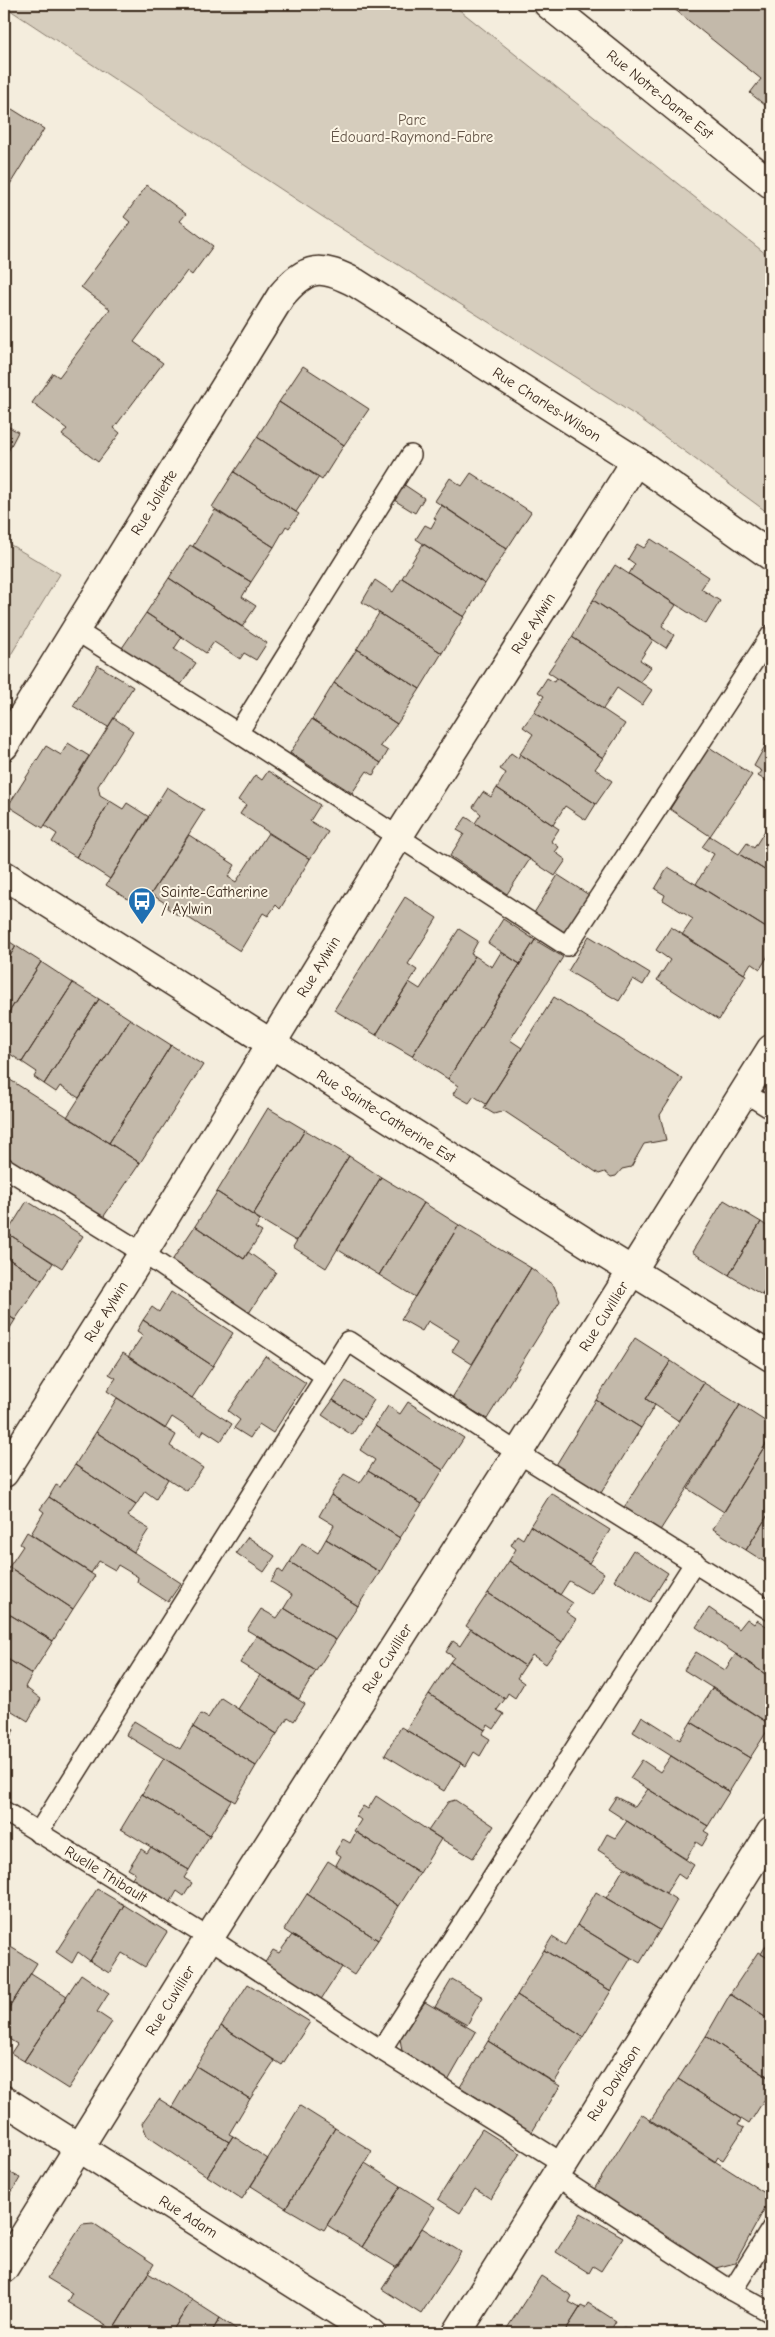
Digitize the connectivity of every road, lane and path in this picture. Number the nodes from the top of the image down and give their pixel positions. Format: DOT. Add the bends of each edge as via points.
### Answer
graph roads {
  1 [pos="548,4"];
  2 [pos="771,184"];
  3 [pos="314,270"];
  4 [pos="411,455"];
  5 [pos="636,461"];
  6 [pos="771,556"];
  7 [pos="75,630"];
  8 [pos="771,635"];
  9 [pos="238,733"];
  10 [pos="4,746"];
  11 [pos="398,837"];
  12 [pos="4,875"];
  13 [pos="271,1044"];
  14 [pos="771,1049"];
  15 [pos="744,1092"];
  16 [pos="771,1109"];
  17 [pos="4,1167"];
  18 [pos="143,1254"];
  19 [pos="632,1271"];
  20 [pos="771,1357"];
  21 [pos="325,1376"];
  22 [pos="518,1453"];
  23 [pos="4,1473"];
  24 [pos="695,1562"];
  25 [pos="771,1611"];
  26 [pos="4,1811"];
  27 [pos="771,1832"];
  28 [pos="38,1833"];
  29 [pos="209,1938"];
  30 [pos="382,2050"];
  31 [pos="4,2100"];
  32 [pos="78,2146"];
  33 [pos="560,2170"];
  34 [pos="771,2229"];
  35 [pos="4,2268"];
  36 [pos="732,2291"];
  37 [pos="771,2313"];
  38 [pos="372,2333"];
  39 [pos="457,2333"];
  1 -- 2 [label="street, Rue Notre-Dame Est"];
  3 -- 5 [label="street, Rue Charles-Wilson" via="336,273 356,283"];
  3 -- 7 [label="street, Rue Joliette" via="296,278 281,296"];
  4 -- 9 [label="lane"];
  5 -- 6 [label="street, Rue Charles-Wilson"];
  5 -- 11 [label="street, Rue Aylwin"];
  7 -- 9 [label="lane"];
  7 -- 10 [label="street, Rue Joliette"];
  8 -- 11 [label="lane" via="567,946"];
  9 -- 11 [label="lane"];
  11 -- 13 [label="street, Rue Aylwin"];
  12 -- 13 [label="street, Rue Sainte-Catherine Est"];
  13 -- 18 [label="street, Rue Aylwin"];
  13 -- 19 [label="street, Rue Sainte-Catherine Est"];
  14 -- 15 [label="street, Rue Cuvillier"];
  15 -- 16 [label="lane"];
  15 -- 19 [label="street, Rue Cuvillier"];
  17 -- 18 [label="lane"];
  18 -- 21 [label="lane"];
  18 -- 23 [label="street, Rue Aylwin"];
  19 -- 20 [label="street, Rue Sainte-Catherine Est"];
  19 -- 22 [label="street, Rue Cuvillier"];
  21 -- 22 [label="lane" via="348,1341"];
  21 -- 28 [label="lane"];
  22 -- 24 [label="lane"];
  22 -- 29 [label="street, Rue Cuvillier"];
  24 -- 25 [label="lane"];
  24 -- 30 [label="lane"];
  26 -- 28 [label="lane, Ruelle Thibault"];
  27 -- 33 [label="street, Rue Davidson"];
  28 -- 29 [label="lane, Ruelle Thibault"];
  29 -- 30 [label="lane, Ruelle Thibault"];
  29 -- 32 [label="street, Rue Cuvillier"];
  30 -- 33 [label="lane, Ruelle Thibault"];
  31 -- 32 [label="street, Rue Adam"];
  32 -- 35 [label="street, Rue Cuvillier"];
  32 -- 38 [label="street, Rue Adam"];
  33 -- 36 [label="lane, Ruelle Thibault"];
  33 -- 39 [label="street, Rue Davidson"];
  34 -- 36 [label="lane"];
  36 -- 37 [label="lane, Ruelle Thibault"];
}
